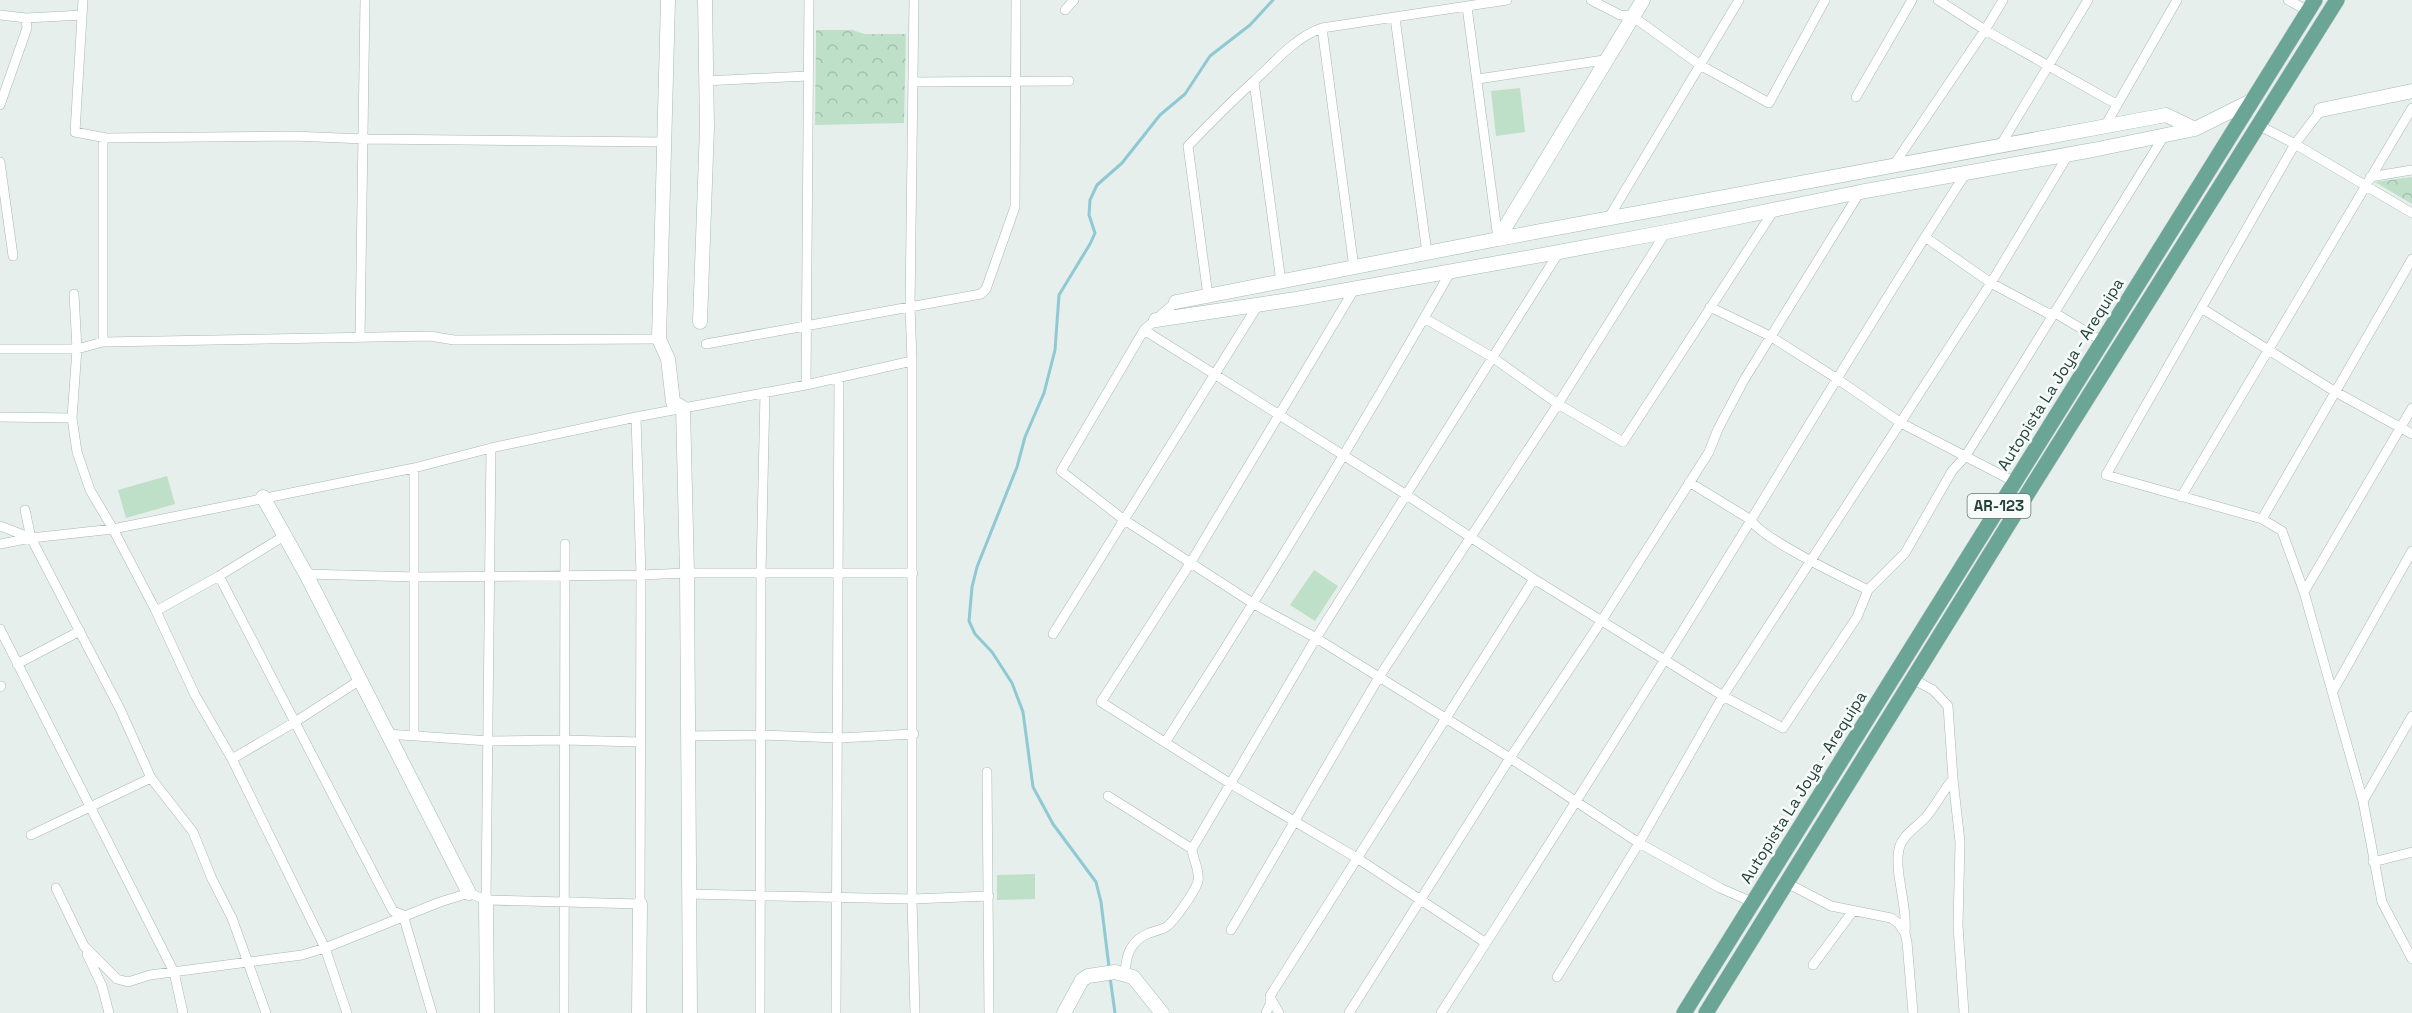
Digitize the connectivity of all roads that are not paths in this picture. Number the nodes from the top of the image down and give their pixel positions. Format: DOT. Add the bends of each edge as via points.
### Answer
graph roads {
  1 [pos="82,0"];
  2 [pos="365,0"];
  3 [pos="668,0"];
  4 [pos="705,0"];
  5 [pos="809,0"];
  6 [pos="914,0"];
  7 [pos="1016,0"];
  8 [pos="1074,0"];
  9 [pos="1507,0"];
  10 [pos="1591,0"];
  11 [pos="1643,0"];
  12 [pos="1739,0"];
  13 [pos="1825,0"];
  14 [pos="1912,0"];
  15 [pos="1938,0"];
  16 [pos="2003,0"];
  17 [pos="2088,0"];
  18 [pos="2176,0"];
  19 [pos="2288,0"];
  20 [pos="2337,0"];
  21 [pos="2312,6"];
  22 [pos="1467,7"];
  23 [pos="1065,10"];
  24 [pos="0,15"];
  25 [pos="82,15"];
  26 [pos="1632,16"];
  27 [pos="26,18"];
  28 [pos="1395,18"];
  29 [pos="1322,28"];
  30 [pos="1985,30"];
  31 [pos="1604,60"];
  32 [pos="1700,65"];
  33 [pos="2050,66"];
  34 [pos="807,76"];
  35 [pos="1478,78"];
  36 [pos="1014,80"];
  37 [pos="705,81"];
  38 [pos="914,81"];
  39 [pos="1070,81"];
  40 [pos="1254,82"];
  41 [pos="2412,91"];
  42 [pos="1856,98"];
  43 [pos="2253,100"];
  44 [pos="2116,104"];
  45 [pos="0,105"];
  46 [pos="2412,108"];
  47 [pos="2321,110"];
  48 [pos="2105,126"];
  49 [pos="2260,126"];
  50 [pos="2195,129"];
  51 [pos="2164,136"];
  52 [pos="103,137"];
  53 [pos="364,140"];
  54 [pos="664,142"];
  55 [pos="2295,144"];
  56 [pos="2000,146"];
  57 [pos="2068,155"];
  58 [pos="0,162"];
  59 [pos="1893,166"];
  60 [pos="2412,170"];
  61 [pos="1966,173"];
  62 [pos="2368,181"];
  63 [pos="1860,192"];
  64 [pos="1774,210"];
  65 [pos="2412,213"];
  66 [pos="1608,219"];
  67 [pos="1666,232"];
  68 [pos="1925,237"];
  69 [pos="1498,239"];
  70 [pos="1559,252"];
  71 [pos="1427,253"];
  72 [pos="13,256"];
  73 [pos="2412,259"];
  74 [pos="1354,268"];
  75 [pos="1451,271"];
  76 [pos="1281,282"];
  77 [pos="1991,282"];
  78 [pos="1355,288"];
  79 [pos="74,294"];
  80 [pos="1208,296"];
  81 [pos="1176,302"];
  82 [pos="1258,305"];
  83 [pos="910,306"];
  84 [pos="1710,307"];
  85 [pos="2203,309"];
  86 [pos="2055,313"];
  87 [pos="1424,318"];
  88 [pos="1155,320"];
  89 [pos="700,322"];
  90 [pos="807,324"];
  91 [pos="1144,330"];
  92 [pos="1770,336"];
  93 [pos="360,338"];
  94 [pos="658,339"];
  95 [pos="2102,341"];
  96 [pos="103,342"];
  97 [pos="706,344"];
  98 [pos="0,349"];
  99 [pos="77,349"];
  100 [pos="2268,351"];
  101 [pos="1492,357"];
  102 [pos="912,361"];
  103 [pos="1214,376"];
  104 [pos="839,378"];
  105 [pos="1836,378"];
  106 [pos="806,385"];
  107 [pos="2334,391"];
  108 [pos="765,392"];
  109 [pos="1558,404"];
  110 [pos="683,408"];
  111 [pos="2412,408"];
  112 [pos="1279,416"];
  113 [pos="0,417"];
  114 [pos="636,417"];
  115 [pos="72,418"];
  116 [pos="1901,423"];
  117 [pos="2400,428"];
  118 [pos="2412,434"];
  119 [pos="491,448"];
  120 [pos="1344,457"];
  121 [pos="1965,457"];
  122 [pos="414,468"];
  123 [pos="2013,481"];
  124 [pos="1689,482"];
  125 [pos="1405,494"];
  126 [pos="263,497"];
  127 [pos="2181,497"];
  128 [pos="24,510"];
  129 [pos="1123,519"];
  130 [pos="2262,519"];
  131 [pos="1751,520"];
  132 [pos="0,526"];
  133 [pos="113,529"];
  134 [pos="284,536"];
  135 [pos="1470,537"];
  136 [pos="31,538"];
  137 [pos="0,544"];
  138 [pos="566,544"];
  139 [pos="2412,551"];
  140 [pos="1811,560"];
  141 [pos="1191,562"];
  142 [pos="687,573"];
  143 [pos="761,573"];
  144 [pos="913,573"];
  145 [pos="306,574"];
  146 [pos="838,574"];
  147 [pos="489,575"];
  148 [pos="566,575"];
  149 [pos="641,575"];
  150 [pos="219,576"];
  151 [pos="415,577"];
  152 [pos="1534,579"];
  153 [pos="1868,590"];
  154 [pos="2304,592"];
  155 [pos="1254,604"];
  156 [pos="156,611"];
  157 [pos="1602,620"];
  158 [pos="0,629"];
  159 [pos="80,632"];
  160 [pos="1053,634"];
  161 [pos="1316,638"];
  162 [pos="1664,659"];
  163 [pos="17,664"];
  164 [pos="1379,677"];
  165 [pos="1913,679"];
  166 [pos="360,680"];
  167 [pos="2333,691"];
  168 [pos="1724,696"];
  169 [pos="2412,716"];
  170 [pos="1444,719"];
  171 [pos="295,722"];
  172 [pos="387,734"];
  173 [pos="914,734"];
  174 [pos="414,735"];
  175 [pos="761,735"];
  176 [pos="688,736"];
  177 [pos="839,738"];
  178 [pos="564,740"];
  179 [pos="489,741"];
  180 [pos="1166,741"];
  181 [pos="640,742"];
  182 [pos="1510,758"];
  183 [pos="232,759"];
  184 [pos="987,772"];
  185 [pos="151,778"];
  186 [pos="1953,779"];
  187 [pos="1231,784"];
  188 [pos="1108,796"];
  189 [pos="2363,801"];
  190 [pos="1576,802"];
  191 [pos="90,805"];
  192 [pos="1294,820"];
  193 [pos="31,835"];
  194 [pos="1640,843"];
  195 [pos="1192,849"];
  196 [pos="2412,852"];
  197 [pos="1357,858"];
  198 [pos="2373,862"];
  199 [pos="1787,883"];
  200 [pos="56,888"];
  201 [pos="469,893"];
  202 [pos="689,894"];
  203 [pos="759,894"];
  204 [pos="989,896"];
  205 [pos="837,898"];
  206 [pos="912,899"];
  207 [pos="1421,899"];
  208 [pos="486,900"];
  209 [pos="565,902"];
  210 [pos="1752,902"];
  211 [pos="640,904"];
  212 [pos="1853,911"];
  213 [pos="403,915"];
  214 [pos="1231,930"];
  215 [pos="1905,933"];
  216 [pos="1486,943"];
  217 [pos="84,946"];
  218 [pos="325,948"];
  219 [pos="2412,959"];
  220 [pos="248,963"];
  221 [pos="1813,965"];
  222 [pos="174,972"];
  223 [pos="1125,974"];
  224 [pos="1557,977"];
  225 [pos="1269,996"];
  226 [pos="110,1013"];
  227 [pos="183,1013"];
  228 [pos="266,1013"];
  229 [pos="347,1013"];
  230 [pos="432,1013"];
  231 [pos="487,1013"];
  232 [pos="564,1013"];
  233 [pos="639,1013"];
  234 [pos="690,1013"];
  235 [pos="760,1013"];
  236 [pos="836,1013"];
  237 [pos="915,1013"];
  238 [pos="989,1013"];
  239 [pos="1064,1013"];
  240 [pos="1162,1013"];
  241 [pos="1266,1013"];
  242 [pos="1279,1013"];
  243 [pos="1349,1013"];
  244 [pos="1441,1013"];
  245 [pos="1684,1013"];
  246 [pos="1706,1013"];
  247 [pos="1913,1013"];
  248 [pos="1964,1013"];
  1 -- 25 [label="street"];
  2 -- 53 [label="street"];
  3 -- 54 [label="street"];
  4 -- 37 [label="street"];
  5 -- 34 [label="street"];
  6 -- 38 [label="street"];
  7 -- 36 [label="street"];
  8 -- 23 [label="street"];
  9 -- 22 [label="street"];
  10 -- 26 [label="street" via="1620,15"];
  11 -- 26 [label="street"];
  12 -- 32 [label="street"];
  13 -- 32 [label="street" via="1769,103"];
  14 -- 42 [label="street"];
  15 -- 30 [label="street"];
  16 -- 30 [label="street"];
  17 -- 33 [label="street"];
  18 -- 44 [label="street"];
  19 -- 21 [label="street"];
  20 -- 49 [label="main road, AR-123"];
  21 -- 43 [label="main road, Autopista La Joya - Arequipa / AR-123"];
  22 -- 28 [label="street"];
  22 -- 35 [label="street"];
  24 -- 27 [label="street"];
  25 -- 27 [label="street"];
  25 -- 52 [label="street" via="75,132"];
  26 -- 31 [label="street"];
  26 -- 32 [label="street"];
  27 -- 45 [label="street" via="27,28"];
  28 -- 29 [label="street"];
  28 -- 71 [label="street"];
  29 -- 40 [label="street" via="1286,49"];
  29 -- 74 [label="street"];
  30 -- 33 [label="street"];
  30 -- 59 [label="street"];
  31 -- 35 [label="street"];
  31 -- 69 [label="street"];
  32 -- 66 [label="street"];
  33 -- 44 [label="street"];
  33 -- 56 [label="street"];
  34 -- 37 [label="street"];
  34 -- 90 [label="street"];
  35 -- 69 [label="street"];
  36 -- 38 [label="street"];
  36 -- 39 [label="street"];
  36 -- 83 [label="street" via="1014,207 986,289 981,294"];
  37 -- 89 [label="street"];
  38 -- 83 [label="street"];
  40 -- 76 [label="street"];
  40 -- 80 [label="street" via="1188,146"];
  41 -- 47 [label="street"];
  43 -- 50 [label="street"];
  43 -- 95 [label="main road, Autopista La Joya - Arequipa / AR-123"];
  44 -- 48 [label="street"];
  46 -- 62 [label="street"];
  47 -- 55 [label="street"];
  48 -- 50 [label="street" via="2166,115"];
  48 -- 56 [label="street"];
  49 -- 55 [label="street"];
  49 -- 165 [label="main road, AR-123"];
  50 -- 51 [label="street"];
  51 -- 57 [label="street"];
  51 -- 86 [label="street"];
  52 -- 53 [label="street" via="293,136"];
  52 -- 96 [label="street"];
  53 -- 54 [label="street"];
  53 -- 93 [label="street"];
  54 -- 94 [label="street"];
  55 -- 62 [label="street"];
  55 -- 85 [label="street"];
  56 -- 59 [label="street"];
  57 -- 61 [label="street"];
  57 -- 77 [label="street"];
  58 -- 72 [label="street"];
  59 -- 66 [label="street"];
  60 -- 62 [label="street"];
  61 -- 63 [label="street"];
  61 -- 68 [label="street"];
  62 -- 65 [label="street"];
  62 -- 100 [label="street"];
  63 -- 64 [label="street"];
  63 -- 92 [label="street"];
  64 -- 67 [label="street"];
  64 -- 84 [label="street"];
  66 -- 69 [label="street"];
  67 -- 70 [label="street"];
  67 -- 109 [label="street"];
  68 -- 77 [label="street"];
  68 -- 105 [label="street"];
  69 -- 71 [label="street"];
  70 -- 75 [label="street"];
  70 -- 101 [label="street"];
  71 -- 74 [label="street"];
  73 -- 107 [label="street"];
  74 -- 76 [label="street"];
  75 -- 78 [label="street"];
  75 -- 87 [label="street"];
  76 -- 80 [label="street"];
  77 -- 86 [label="street" via="2047,313"];
  77 -- 116 [label="street"];
  78 -- 82 [label="street"];
  78 -- 112 [label="street"];
  79 -- 99 [label="street"];
  80 -- 81 [label="street"];
  81 -- 88 [label="street"];
  82 -- 88 [label="street"];
  82 -- 103 [label="street"];
  83 -- 90 [label="street"];
  83 -- 102 [label="street"];
  84 -- 92 [label="street"];
  84 -- 109 [label="street" via="1623,442"];
  85 -- 100 [label="street"];
  85 -- 127 [label="street" via="2106,475"];
  86 -- 95 [label="street"];
  86 -- 121 [label="street"];
  87 -- 101 [label="street"];
  87 -- 120 [label="street"];
  88 -- 91 [label="street"];
  90 -- 97 [label="street"];
  90 -- 106 [label="street"];
  91 -- 103 [label="street"];
  91 -- 129 [label="street" via="1061,471"];
  92 -- 105 [label="street"];
  92 -- 124 [label="street"];
  93 -- 94 [label="street"];
  93 -- 96 [label="street"];
  94 -- 110 [label="street" via="668,359 673,402"];
  95 -- 123 [label="main road, Autopista La Joya - Arequipa / AR-123"];
  96 -- 99 [label="street"];
  98 -- 99 [label="street"];
  99 -- 115 [label="street"];
  100 -- 107 [label="street"];
  100 -- 127 [label="street"];
  101 -- 109 [label="street"];
  101 -- 125 [label="street"];
  102 -- 104 [label="street"];
  102 -- 144 [label="street"];
  103 -- 112 [label="street"];
  103 -- 129 [label="street"];
  104 -- 106 [label="street"];
  104 -- 146 [label="street"];
  105 -- 116 [label="street"];
  105 -- 131 [label="street"];
  106 -- 108 [label="street"];
  107 -- 117 [label="street"];
  107 -- 130 [label="street"];
  108 -- 110 [label="street"];
  108 -- 143 [label="street"];
  109 -- 135 [label="street"];
  110 -- 114 [label="street"];
  110 -- 142 [label="street"];
  111 -- 117 [label="street"];
  112 -- 120 [label="street"];
  112 -- 141 [label="street"];
  113 -- 115 [label="street"];
  114 -- 119 [label="street"];
  114 -- 149 [label="street"];
  115 -- 133 [label="street" via="77,452 90,490"];
  116 -- 121 [label="street"];
  116 -- 140 [label="street"];
  117 -- 118 [label="street"];
  117 -- 154 [label="street"];
  119 -- 122 [label="street"];
  119 -- 147 [label="street"];
  120 -- 125 [label="street"];
  120 -- 155 [label="street"];
  121 -- 123 [label="street"];
  121 -- 153 [label="street" via="1952,471 1905,553"];
  122 -- 126 [label="street"];
  122 -- 151 [label="street"];
  123 -- 210 [label="main road, Autopista La Joya - Arequipa / AR-123"];
  124 -- 131 [label="street"];
  124 -- 157 [label="street"];
  125 -- 135 [label="street"];
  125 -- 161 [label="street"];
  126 -- 133 [label="street"];
  126 -- 134 [label="street"];
  127 -- 130 [label="street"];
  128 -- 136 [label="street"];
  129 -- 141 [label="street"];
  129 -- 160 [label="street"];
  130 -- 154 [label="street" via="2282,531"];
  131 -- 140 [label="street" via="1755,527"];
  131 -- 162 [label="street"];
  132 -- 136 [label="street"];
  133 -- 136 [label="street"];
  133 -- 156 [label="street"];
  134 -- 145 [label="street"];
  134 -- 150 [label="street"];
  135 -- 152 [label="street"];
  135 -- 164 [label="street"];
  136 -- 137 [label="street"];
  136 -- 159 [label="street"];
  138 -- 148 [label="street"];
  139 -- 167 [label="street"];
  140 -- 153 [label="street"];
  140 -- 168 [label="street"];
  141 -- 155 [label="street"];
  141 -- 180 [label="street" via="1101,702"];
  142 -- 143 [label="street"];
  142 -- 149 [label="street"];
  142 -- 176 [label="street"];
  143 -- 146 [label="street"];
  143 -- 175 [label="street"];
  144 -- 146 [label="street"];
  144 -- 173 [label="street"];
  145 -- 151 [label="street"];
  145 -- 166 [label="street"];
  146 -- 177 [label="street"];
  147 -- 148 [label="street"];
  147 -- 151 [label="street"];
  147 -- 179 [label="street"];
  148 -- 149 [label="street"];
  148 -- 178 [label="street"];
  149 -- 181 [label="street"];
  150 -- 156 [label="street"];
  150 -- 171 [label="street"];
  151 -- 174 [label="street"];
  152 -- 157 [label="street"];
  152 -- 170 [label="street"];
  153 -- 168 [label="street" via="1857,617 1783,728"];
  154 -- 167 [label="street"];
  155 -- 161 [label="street"];
  155 -- 180 [label="street"];
  156 -- 183 [label="street" via="195,695"];
  157 -- 162 [label="street"];
  157 -- 182 [label="street"];
  158 -- 163 [label="street"];
  159 -- 163 [label="street"];
  159 -- 185 [label="street"];
  161 -- 164 [label="street"];
  161 -- 187 [label="street"];
  162 -- 168 [label="street"];
  162 -- 190 [label="street"];
  163 -- 191 [label="street"];
  164 -- 170 [label="street"];
  164 -- 192 [label="street"];
  165 -- 186 [label="street" via="1933,690 1948,706"];
  165 -- 199 [label="main road, AR-123"];
  166 -- 171 [label="street"];
  166 -- 172 [label="street"];
  167 -- 189 [label="street"];
  168 -- 194 [label="street"];
  169 -- 189 [label="street"];
  170 -- 182 [label="street"];
  170 -- 197 [label="street"];
  171 -- 183 [label="street"];
  171 -- 213 [label="street" via="393,911"];
  172 -- 174 [label="street"];
  172 -- 201 [label="street"];
  173 -- 177 [label="street"];
  173 -- 206 [label="street"];
  174 -- 179 [label="street"];
  175 -- 176 [label="street"];
  175 -- 177 [label="street"];
  175 -- 203 [label="street"];
  176 -- 202 [label="street"];
  177 -- 205 [label="street"];
  178 -- 179 [label="street"];
  178 -- 181 [label="street"];
  178 -- 209 [label="street"];
  179 -- 208 [label="street"];
  180 -- 187 [label="street"];
  181 -- 211 [label="street"];
  182 -- 190 [label="street"];
  182 -- 207 [label="street"];
  183 -- 218 [label="street"];
  184 -- 204 [label="street"];
  185 -- 191 [label="street"];
  185 -- 220 [label="street" via="193,832"];
  186 -- 215 [label="street" via="1899,850"];
  186 -- 248 [label="street" via="1960,843 1958,926"];
  187 -- 192 [label="street"];
  187 -- 195 [label="street"];
  188 -- 195 [label="street"];
  189 -- 198 [label="street"];
  190 -- 194 [label="street"];
  190 -- 216 [label="street"];
  191 -- 193 [label="street"];
  191 -- 222 [label="street"];
  192 -- 197 [label="street"];
  192 -- 214 [label="street"];
  194 -- 210 [label="street"];
  194 -- 224 [label="street"];
  195 -- 223 [label="street" via="1199,873 1192,895 1166,927 1136,941 1126,956"];
  196 -- 198 [label="street"];
  197 -- 207 [label="street"];
  197 -- 225 [label="street"];
  198 -- 219 [label="street" via="2382,902"];
  199 -- 212 [label="street" via="1831,906"];
  199 -- 246 [label="main road, AR-123"];
  200 -- 217 [label="street"];
  201 -- 208 [label="street"];
  201 -- 213 [label="street"];
  202 -- 203 [label="street"];
  202 -- 234 [label="street"];
  203 -- 205 [label="street"];
  203 -- 235 [label="street"];
  204 -- 206 [label="street"];
  204 -- 238 [label="street"];
  205 -- 206 [label="street"];
  205 -- 236 [label="street"];
  206 -- 237 [label="street"];
  207 -- 216 [label="street"];
  207 -- 243 [label="street"];
  208 -- 209 [label="street"];
  208 -- 231 [label="street"];
  209 -- 211 [label="street"];
  209 -- 232 [label="street"];
  210 -- 245 [label="main road, Autopista La Joya - Arequipa / AR-123"];
  211 -- 233 [label="street"];
  212 -- 215 [label="street" via="1891,918"];
  212 -- 221 [label="street"];
  213 -- 218 [label="street"];
  213 -- 230 [label="street"];
  215 -- 247 [label="street"];
  216 -- 244 [label="street"];
  217 -- 222 [label="street" via="117,979 128,982"];
  217 -- 226 [label="street"];
  218 -- 220 [label="street"];
  218 -- 229 [label="street"];
  220 -- 222 [label="street"];
  220 -- 228 [label="street"];
  222 -- 227 [label="street"];
  223 -- 239 [label="street" via="1088,976"];
  223 -- 240 [label="street" via="1142,986"];
  225 -- 241 [label="street"];
  225 -- 242 [label="street"];
}
